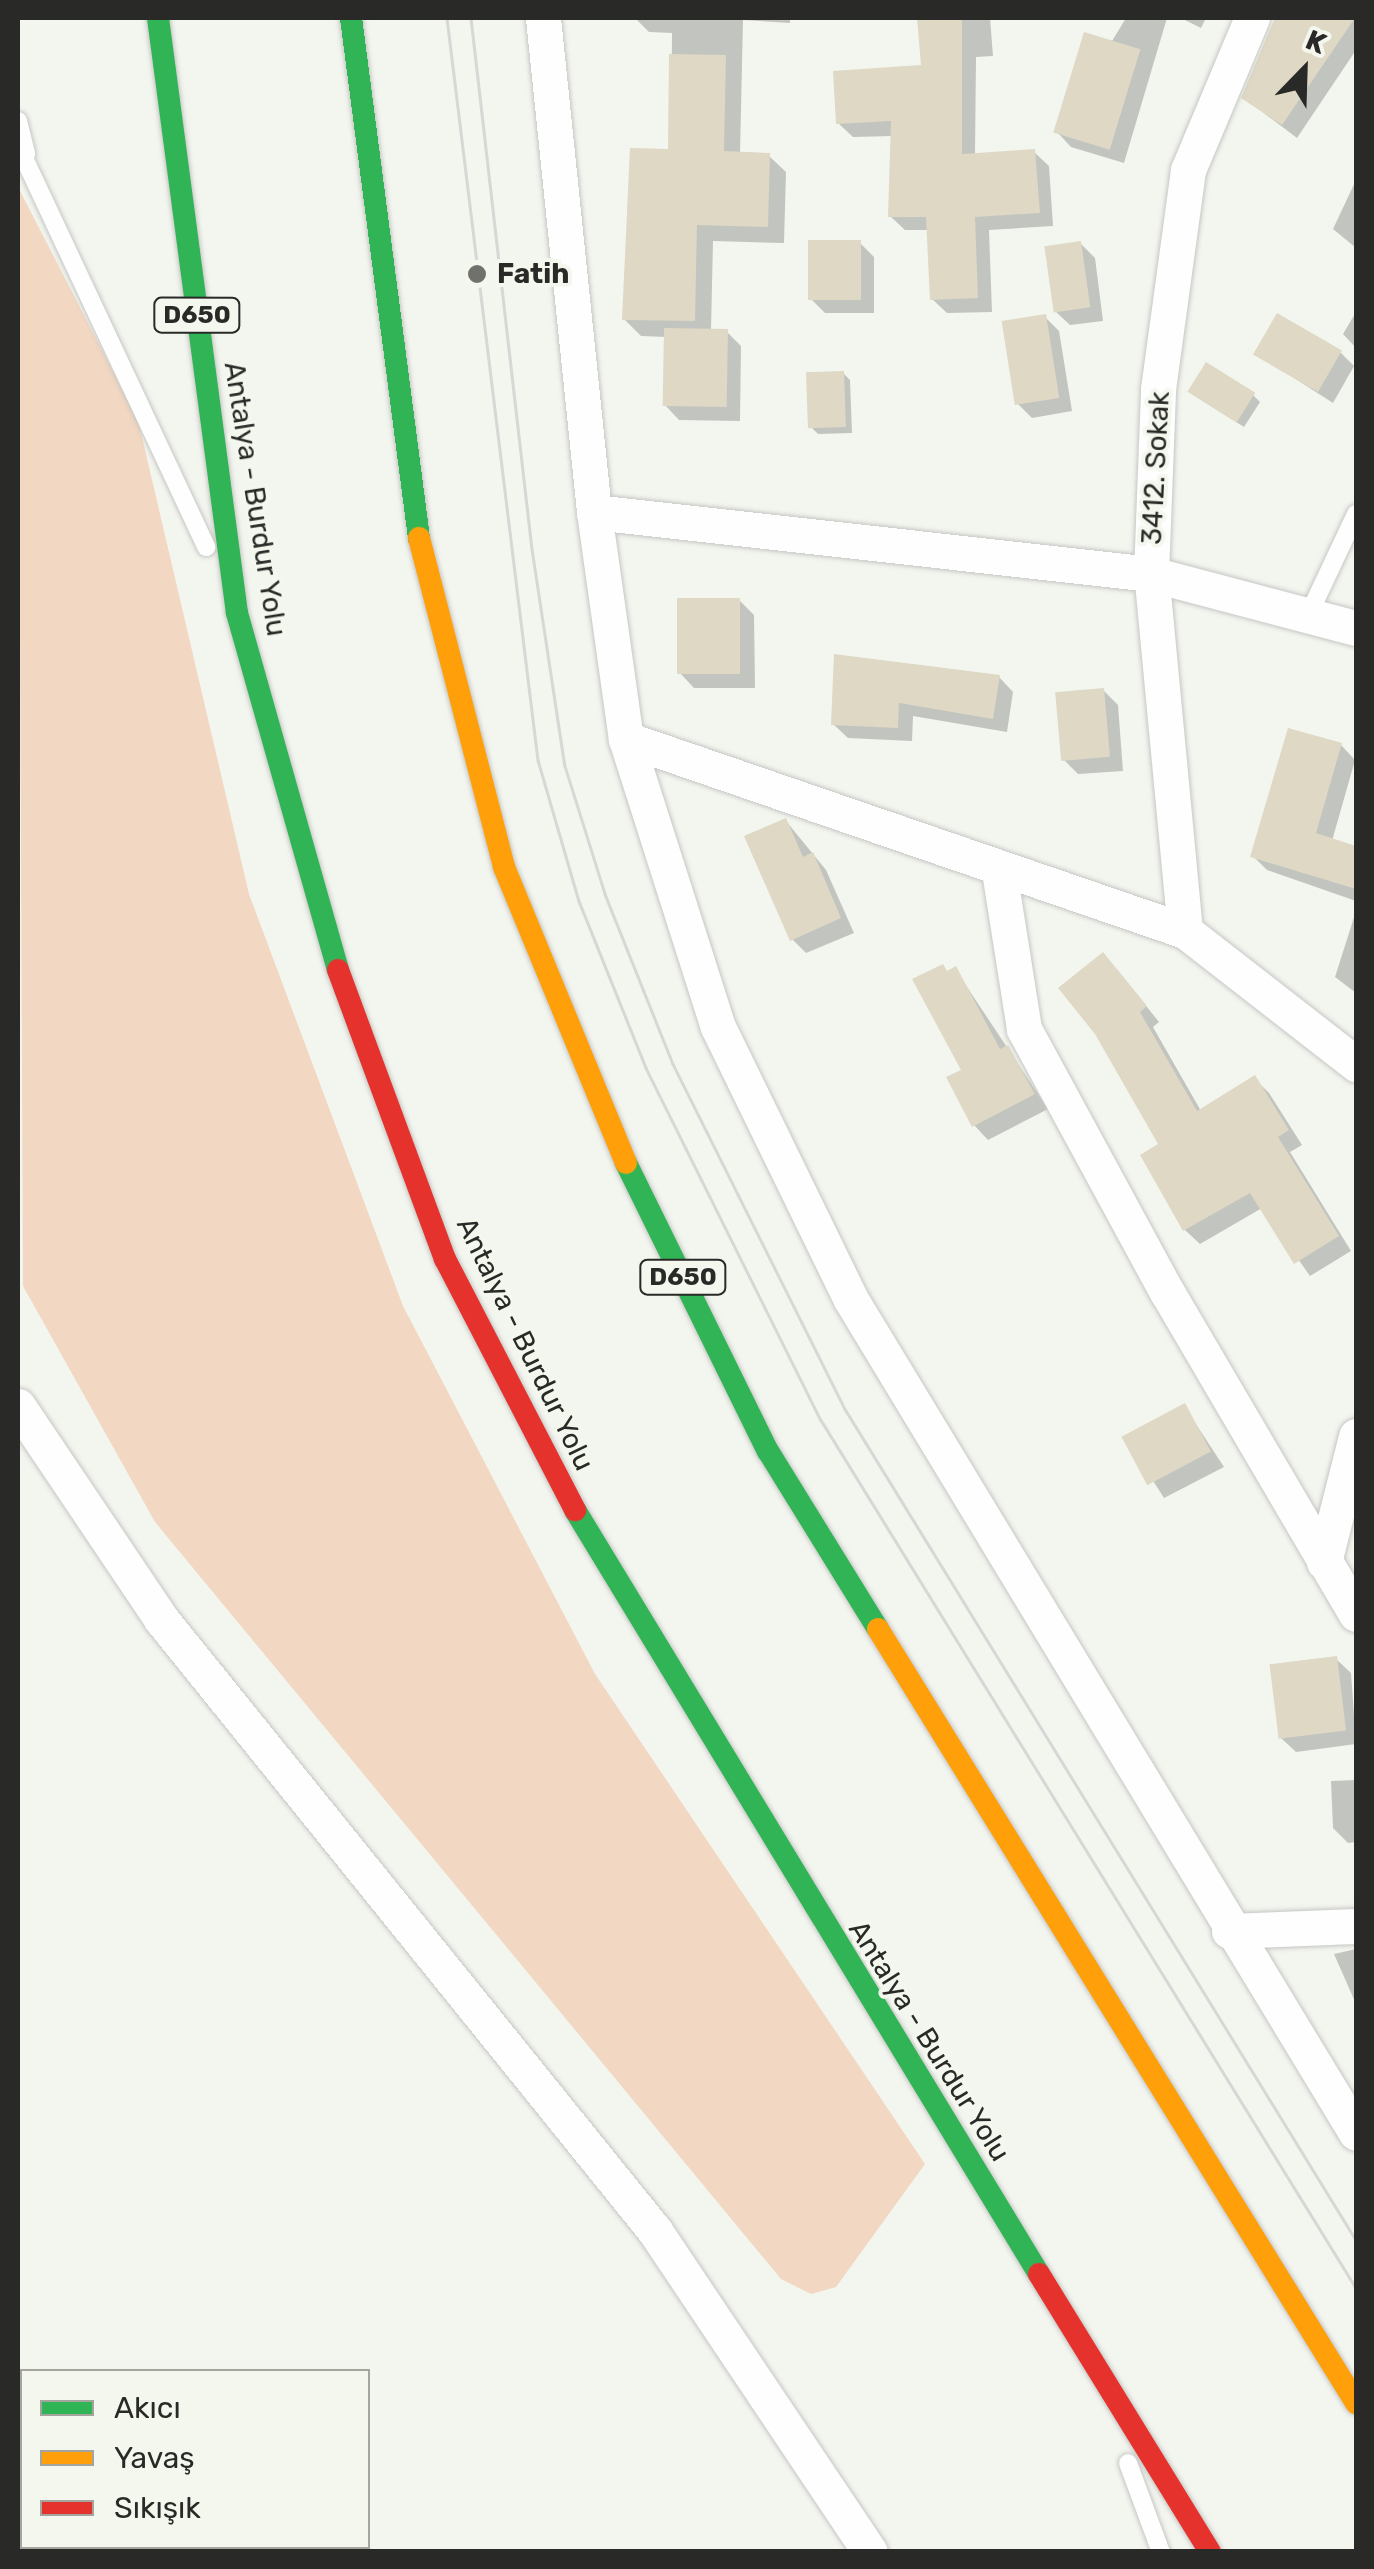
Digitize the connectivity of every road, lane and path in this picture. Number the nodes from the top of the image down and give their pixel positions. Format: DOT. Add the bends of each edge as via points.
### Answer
graph roads {
  1 [pos="158,18"];
  2 [pos="350,18"];
  3 [pos="543,18"];
  4 [pos="1252,18"];
  5 [pos="18,121"];
  6 [pos="22,153"];
  7 [pos="594,512"];
  8 [pos="1356,514"];
  9 [pos="1151,574"];
  10 [pos="237,612"];
  11 [pos="1308,616"];
  12 [pos="1356,628"];
  13 [pos="626,739"];
  14 [pos="999,871"];
  15 [pos="1185,931"];
  16 [pos="1356,1064"];
  17 [pos="18,1406"];
  18 [pos="1356,1436"];
  19 [pos="1324,1562"];
  20 [pos="1356,1614"];
  21 [pos="1356,1926"];
  22 [pos="1230,1931"];
  23 [pos="1356,2133"];
  24 [pos="1088,2355"];
  25 [pos="1356,2403"];
  26 [pos="870,2552"];
  27 [pos="1160,2552"];
  28 [pos="1210,2552"];
  1 -- 10 [label="highway, Antalya - Burdur Yolu / D650"];
  2 -- 25 [label="highway, D650" via="416,527 504,867 618,1144 768,1451"];
  3 -- 7 [label="street"];
  4 -- 9 [label="street, 3412. Sokak" via="1188,170 1158,389"];
  5 -- 6 [label="lane"];
  6 -- 10 [label="lane"];
  7 -- 9 [label="street"];
  7 -- 13 [label="street"];
  8 -- 11 [label="lane"];
  9 -- 11 [label="street"];
  9 -- 15 [label="street, 3412. Sokak"];
  10 -- 24 [label="highway, Antalya - Burdur Yolu / D650" via="340,982 445,1260 601,1561"];
  11 -- 12 [label="street"];
  13 -- 14 [label="street"];
  13 -- 22 [label="street" via="718,1027 850,1298"];
  14 -- 15 [label="street"];
  14 -- 19 [label="street" via="1024,1028"];
  15 -- 16 [label="street"];
  17 -- 26 [label="street" via="161,1619 655,2232"];
  18 -- 19 [label="street"];
  19 -- 20 [label="street"];
  21 -- 22 [label="street"];
  22 -- 23 [label="street"];
  24 -- 27 [label="lane"];
  24 -- 28 [label="highway, Antalya - Burdur Yolu / D650"];
}
